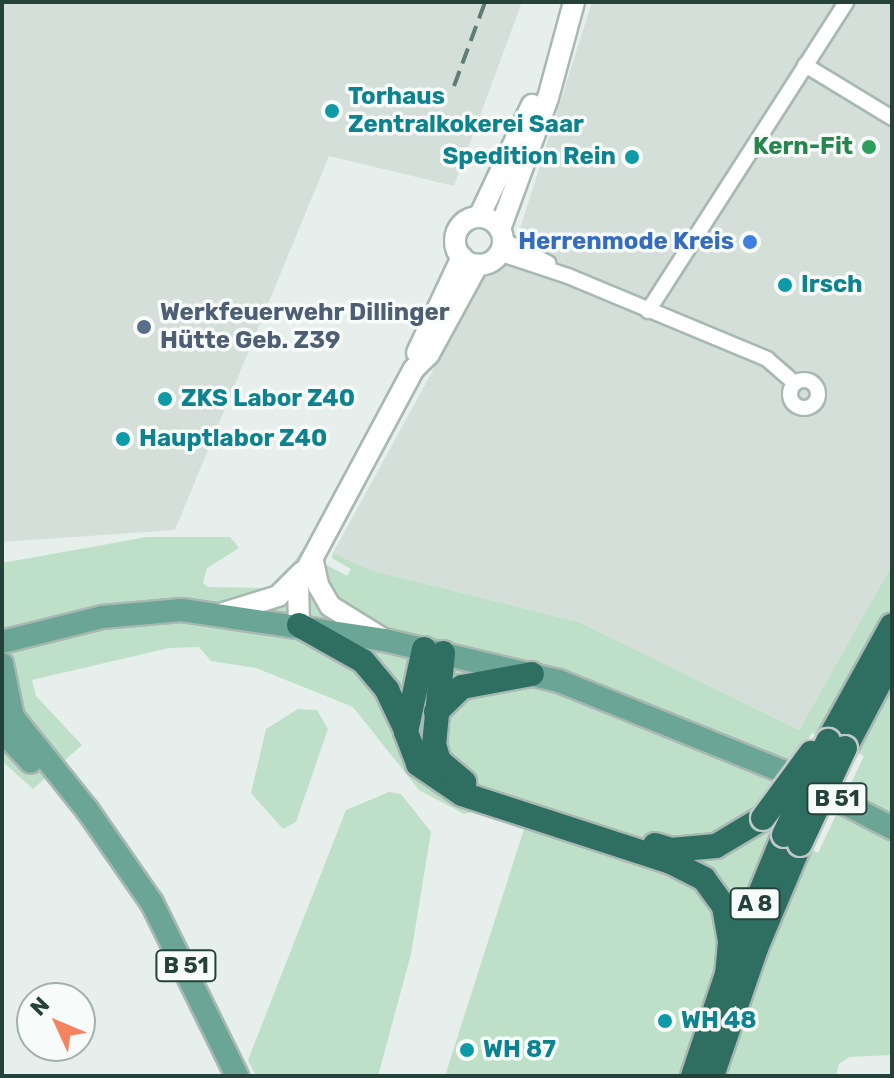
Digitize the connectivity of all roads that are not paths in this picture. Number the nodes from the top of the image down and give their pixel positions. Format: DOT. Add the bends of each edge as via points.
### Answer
graph roads {
  1 [pos="574,2"];
  2 [pos="846,2"];
  3 [pos="565,28"];
  4 [pos="805,65"];
  5 [pos="892,118"];
  6 [pos="479,217"];
  7 [pos="501,241"];
  8 [pos="470,261"];
  9 [pos="648,311"];
  10 [pos="795,383"];
  11 [pos="313,561"];
  12 [pos="220,614"];
  13 [pos="299,625"];
  14 [pos="892,625"];
  15 [pos="384,640"];
  16 [pos="2,642"];
  17 [pos="434,651"];
  18 [pos="892,659"];
  19 [pos="2,664"];
  20 [pos="532,674"];
  21 [pos="436,712"];
  22 [pos="2,731"];
  23 [pos="406,732"];
  24 [pos="832,743"];
  25 [pos="892,828"];
  26 [pos="792,840"];
  27 [pos="125,862"];
  28 [pos="727,974"];
  29 [pos="237,1075"];
  30 [pos="693,1076"];
  31 [pos="712,1076"];
  1 -- 3 [label="street"];
  2 -- 4 [label="street"];
  3 -- 6 [label="street"];
  3 -- 7 [label="street"];
  4 -- 5 [label="street"];
  4 -- 9 [label="street"];
  6 -- 7 [label="street"];
  6 -- 8 [label="street" via="458,230 456,244"];
  7 -- 8 [label="street"];
  7 -- 9 [label="street"];
  8 -- 11 [label="street" via="429,354 414,369"];
  9 -- 10 [label="street" via="767,359"];
  11 -- 12 [label="street" via="278,596"];
  11 -- 13 [label="street" via="298,585"];
  11 -- 15 [label="street" via="330,606"];
  12 -- 13 [label="main road, B 51"];
  12 -- 16 [label="main road, B 51" via="140,611"];
  13 -- 15 [label="main road, B 51"];
  13 -- 23 [label="highway" via="363,661 387,690"];
  14 -- 24 [label="highway, A 8" via="845,707"];
  15 -- 17 [label="main road, B 51"];
  17 -- 20 [label="main road, B 51"];
  17 -- 21 [label="highway"];
  17 -- 23 [label="highway"];
  18 -- 24 [label="highway, A 8"];
  19 -- 27 [label="main road, B 51" via="13,717"];
  20 -- 21 [label="highway" via="462,687"];
  20 -- 25 [label="main road, B 51" via="782,771"];
  21 -- 24 [label="highway, bridge" via="434,744 448,772 554,814 671,850 716,846 763,818"];
  22 -- 27 [label="main road, B 51"];
  23 -- 28 [label="highway" via="418,764 446,786 671,862 704,879 724,907 730,942"];
  24 -- 26 [label="highway, A 8, bridge"];
  26 -- 28 [label="highway, A 8"];
  26 -- 31 [label="highway, A 8"];
  27 -- 29 [label="main road, B 51" via="184,962"];
  28 -- 30 [label="highway, A 8"];
}
